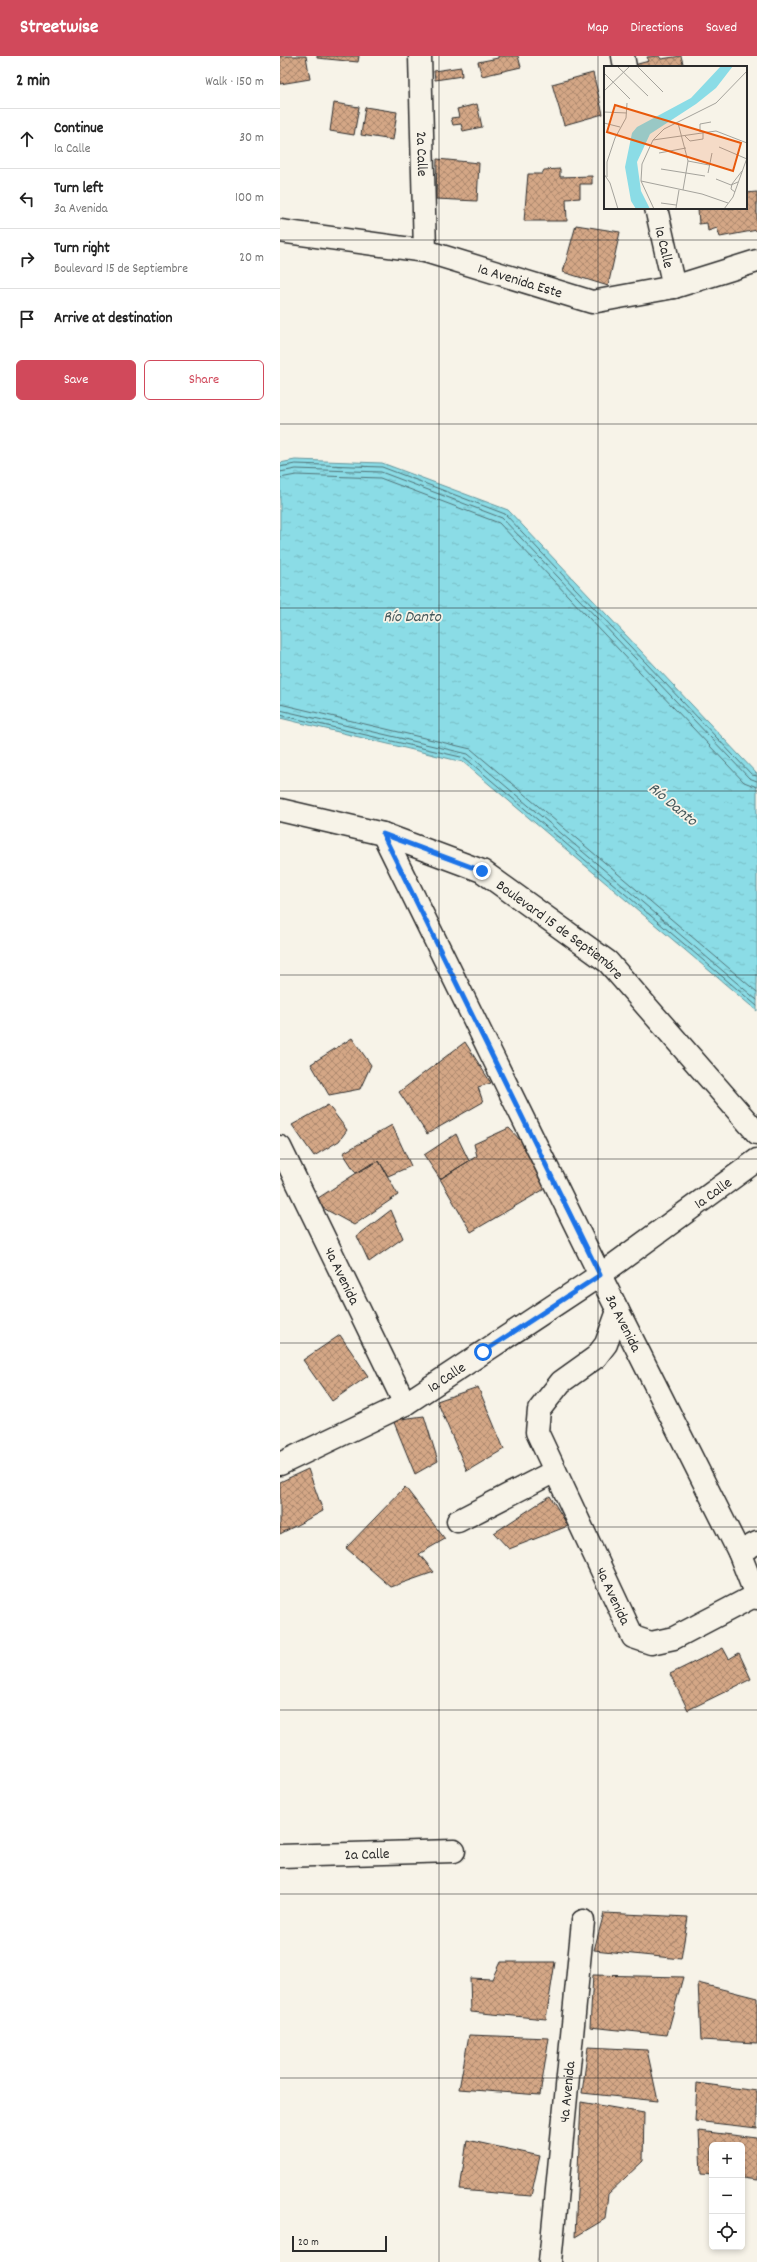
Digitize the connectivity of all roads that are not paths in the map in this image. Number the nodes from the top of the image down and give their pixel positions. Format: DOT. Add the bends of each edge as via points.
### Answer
graph roads {
  1 [pos="420,56"];
  2 [pos="623,56"];
  3 [pos="625,66"];
  4 [pos="656,209"];
  5 [pos="280,231"];
  6 [pos="425,251"];
  7 [pos="757,261"];
  8 [pos="674,287"];
  9 [pos="280,810"];
  10 [pos="383,834"];
  11 [pos="757,1133"];
  12 [pos="280,1147"];
  13 [pos="757,1160"];
  14 [pos="600,1275"];
  15 [pos="618,1311"];
  16 [pos="405,1404"];
  17 [pos="280,1464"];
  18 [pos="555,1471"];
  19 [pos="458,1521"];
  20 [pos="748,1548"];
  21 [pos="756,1596"];
  22 [pos="454,1851"];
  23 [pos="280,1856"];
  24 [pos="583,1921"];
  25 [pos="550,2262"];
  1 -- 6 [label="street, 2a Calle"];
  2 -- 3 [label="street"];
  4 -- 8 [label="street, 1a Calle"];
  5 -- 6 [label="street, 1a Avenida Este"];
  6 -- 8 [label="street, 1a Avenida Este" via="592,302"];
  7 -- 8 [label="street, 1a Avenida Este"];
  9 -- 10 [label="street, Boulevard 15 de Septiembre"];
  10 -- 11 [label="street, Boulevard 15 de Septiembre" via="482,871 608,962"];
  10 -- 14 [label="street, 3a Avenida"];
  12 -- 16 [label="street, 4a Avenida"];
  13 -- 14 [label="street, 1a Calle"];
  14 -- 15 [label="street, 3a Avenida"];
  14 -- 16 [label="street, 1a Calle"];
  15 -- 18 [label="street, 4a Avenida" via="606,1344 596,1357 561,1382 539,1410 537,1432"];
  15 -- 20 [label="street, 3a Avenida"];
  16 -- 17 [label="street, 1a Calle"];
  18 -- 19 [label="street"];
  18 -- 21 [label="street, 4a Avenida" via="633,1637 651,1644 674,1638"];
  20 -- 21 [label="street, 3a Avenida"];
  22 -- 23 [label="street, 2a Calle"];
  24 -- 25 [label="street, 4a Avenida"];
}
